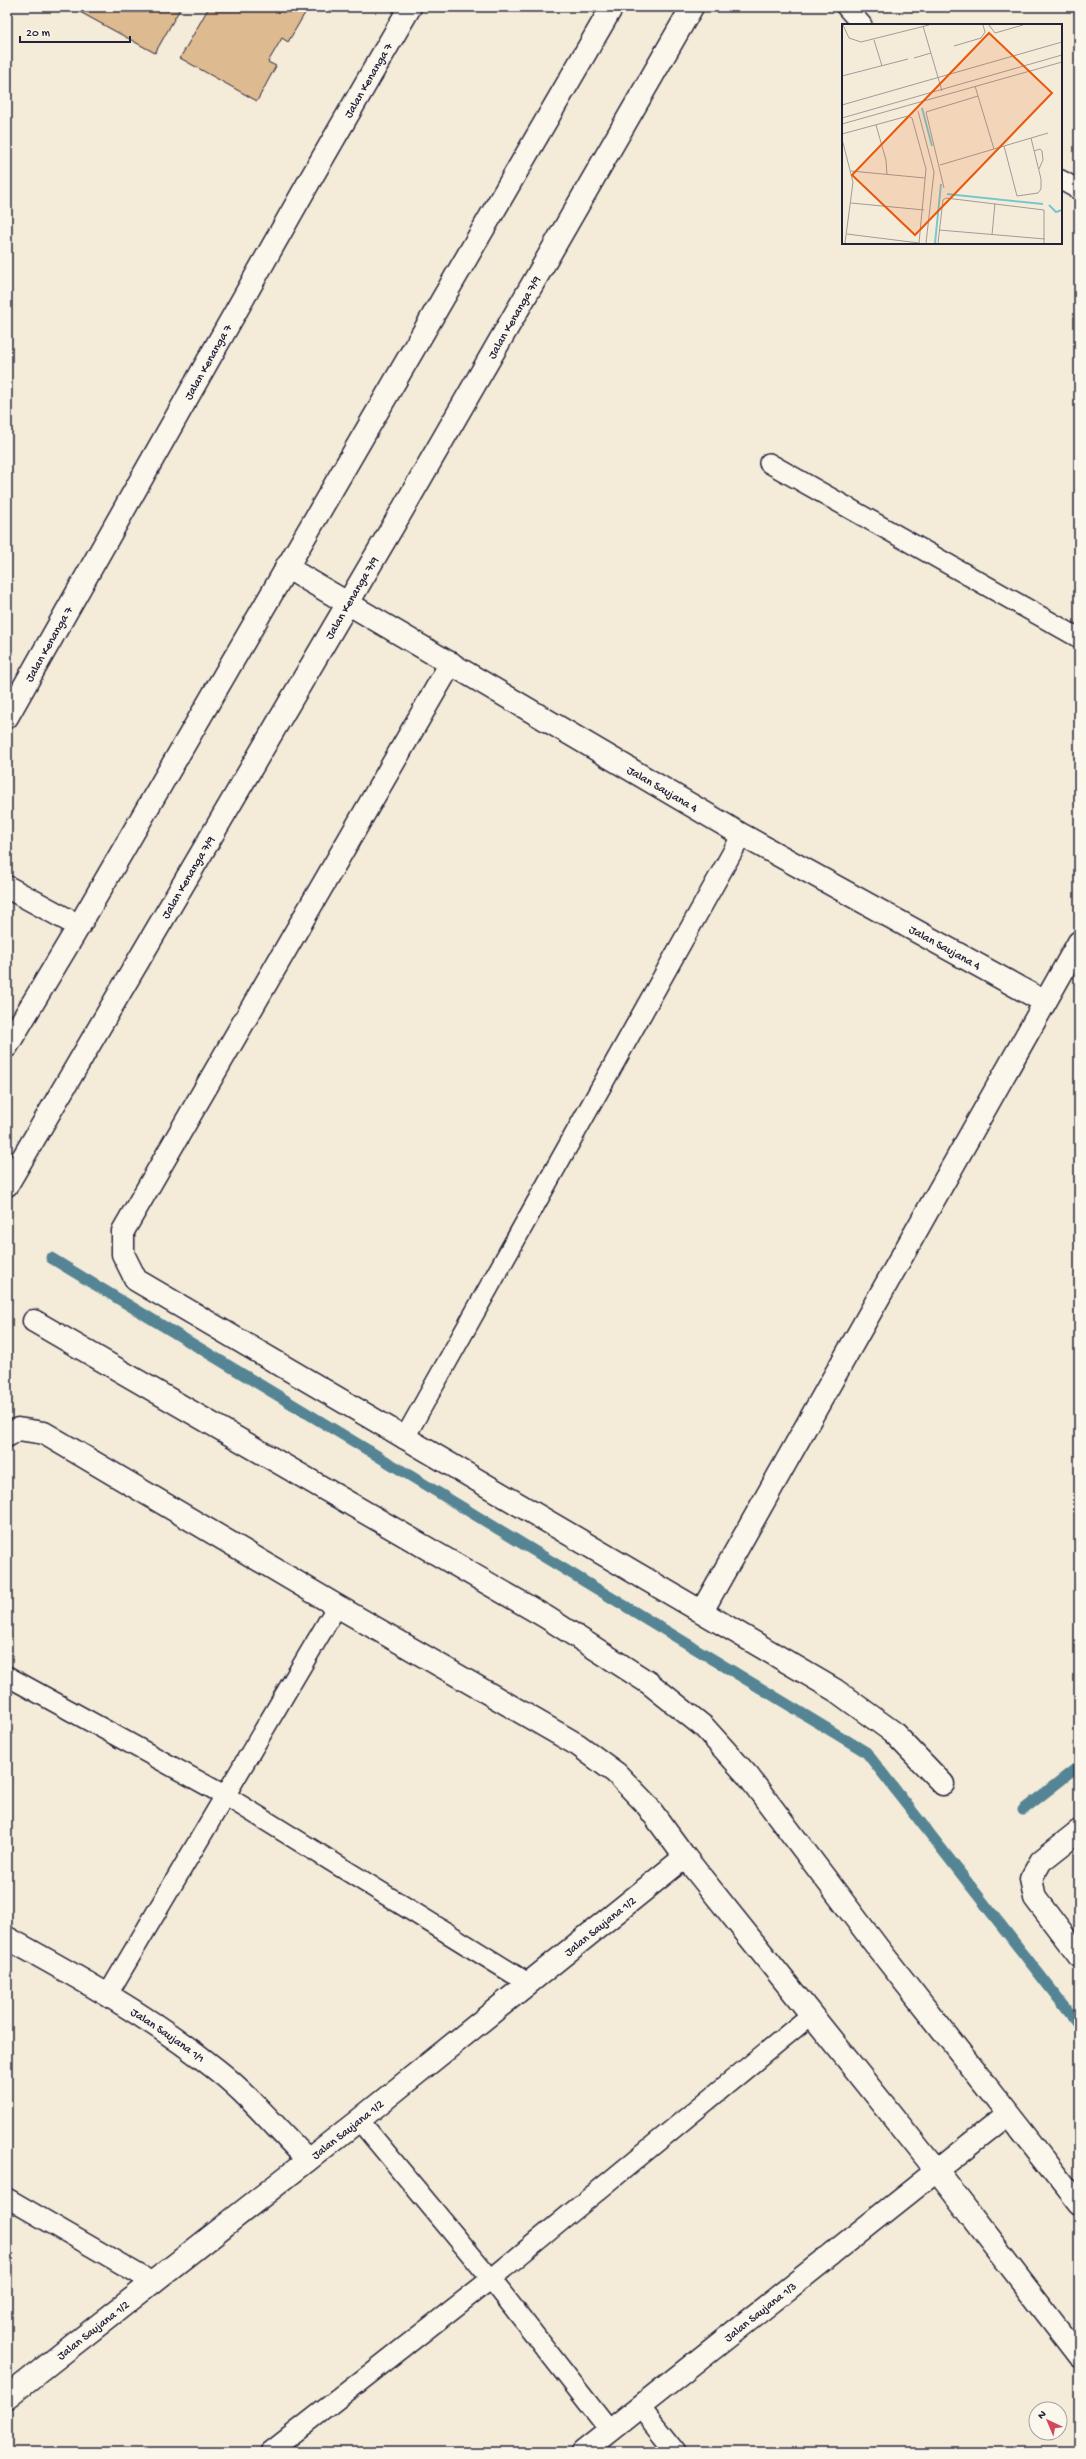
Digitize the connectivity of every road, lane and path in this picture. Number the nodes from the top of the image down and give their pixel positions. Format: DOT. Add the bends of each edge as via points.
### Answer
graph roads {
  1 [pos="410,7"];
  2 [pos="612,7"];
  3 [pos="692,7"];
  4 [pos="846,7"];
  5 [pos="861,24"];
  6 [pos="1062,181"];
  7 [pos="1079,190"];
  8 [pos="769,463"];
  9 [pos="286,567"];
  10 [pos="348,602"];
  11 [pos="1079,638"];
  12 [pos="451,663"];
  13 [pos="7,717"];
  14 [pos="742,835"];
  15 [pos="7,887"];
  16 [pos="79,926"];
  17 [pos="1079,942"];
  18 [pos="1045,1002"];
  19 [pos="7,1046"];
  20 [pos="7,1185"];
  21 [pos="34,1321"];
  22 [pos="7,1436"];
  23 [pos="404,1439"];
  24 [pos="337,1606"];
  25 [pos="702,1611"];
  26 [pos="7,1676"];
  27 [pos="943,1784"];
  28 [pos="226,1796"];
  29 [pos="1079,1831"];
  30 [pos="685,1857"];
  31 [pos="7,1938"];
  32 [pos="1079,1956"];
  33 [pos="528,1983"];
  34 [pos="108,1994"];
  35 [pos="811,2014"];
  36 [pos="1008,2114"];
  37 [pos="359,2120"];
  38 [pos="308,2160"];
  39 [pos="936,2170"];
  40 [pos="7,2198"];
  41 [pos="1079,2204"];
  42 [pos="491,2279"];
  43 [pos="154,2283"];
  44 [pos="1079,2355"];
  45 [pos="7,2397"];
  46 [pos="639,2406"];
  47 [pos="610,2431"];
  48 [pos="270,2452"];
  49 [pos="583,2452"];
  50 [pos="676,2452"];
  1 -- 13 [label="street, Jalan Kenanga 7"];
  2 -- 9 [label="street"];
  3 -- 10 [label="street, Jalan Kenanga 7/9"];
  4 -- 5 [label="lane"];
  6 -- 7 [label="lane"];
  8 -- 11 [label="lane"];
  9 -- 10 [label="street, Jalan Saujana 4"];
  9 -- 16 [label="street"];
  10 -- 12 [label="street, Jalan Saujana 4"];
  10 -- 20 [label="street, Jalan Kenanga 7/9"];
  12 -- 14 [label="street, Jalan Saujana 4"];
  12 -- 23 [label="street" via="123,1232 123,1254 136,1280"];
  14 -- 18 [label="street, Jalan Saujana 4"];
  14 -- 23 [label="lane"];
  15 -- 16 [label="street"];
  16 -- 19 [label="street"];
  17 -- 18 [label="street"];
  18 -- 25 [label="street"];
  21 -- 36 [label="street" via="546,1617 650,1683 704,1727 748,1776"];
  22 -- 24 [label="street" via="18,1429 44,1433"];
  23 -- 25 [label="street"];
  24 -- 28 [label="lane"];
  24 -- 30 [label="street" via="578,1745 616,1772 646,1804"];
  25 -- 27 [label="street" via="842,1695 893,1732"];
  26 -- 28 [label="lane"];
  28 -- 33 [label="lane"];
  28 -- 34 [label="lane"];
  29 -- 32 [label="street" via="1041,1861 1031,1879 1036,1898"];
  30 -- 33 [label="street, Jalan Saujana 1/2"];
  30 -- 35 [label="street"];
  31 -- 34 [label="street, Jalan Saujana 1/1"];
  33 -- 37 [label="street, Jalan Saujana 1/2"];
  34 -- 38 [label="street, Jalan Saujana 1/1" via="169,2033 219,2071"];
  35 -- 39 [label="street"];
  35 -- 42 [label="lane"];
  36 -- 39 [label="street, Jalan Saujana 1/3"];
  36 -- 41 [label="street"];
  37 -- 38 [label="street, Jalan Saujana 1/2"];
  37 -- 42 [label="lane"];
  38 -- 43 [label="street, Jalan Saujana 1/2"];
  39 -- 44 [label="street"];
  39 -- 46 [label="street, Jalan Saujana 1/3"];
  40 -- 43 [label="lane"];
  42 -- 47 [label="lane"];
  42 -- 48 [label="lane"];
  43 -- 45 [label="street, Jalan Saujana 1/2"];
  46 -- 47 [label="street, Jalan Saujana 1/3"];
  46 -- 50 [label="lane"];
  47 -- 49 [label="street, Jalan Saujana 1/3"];
}
